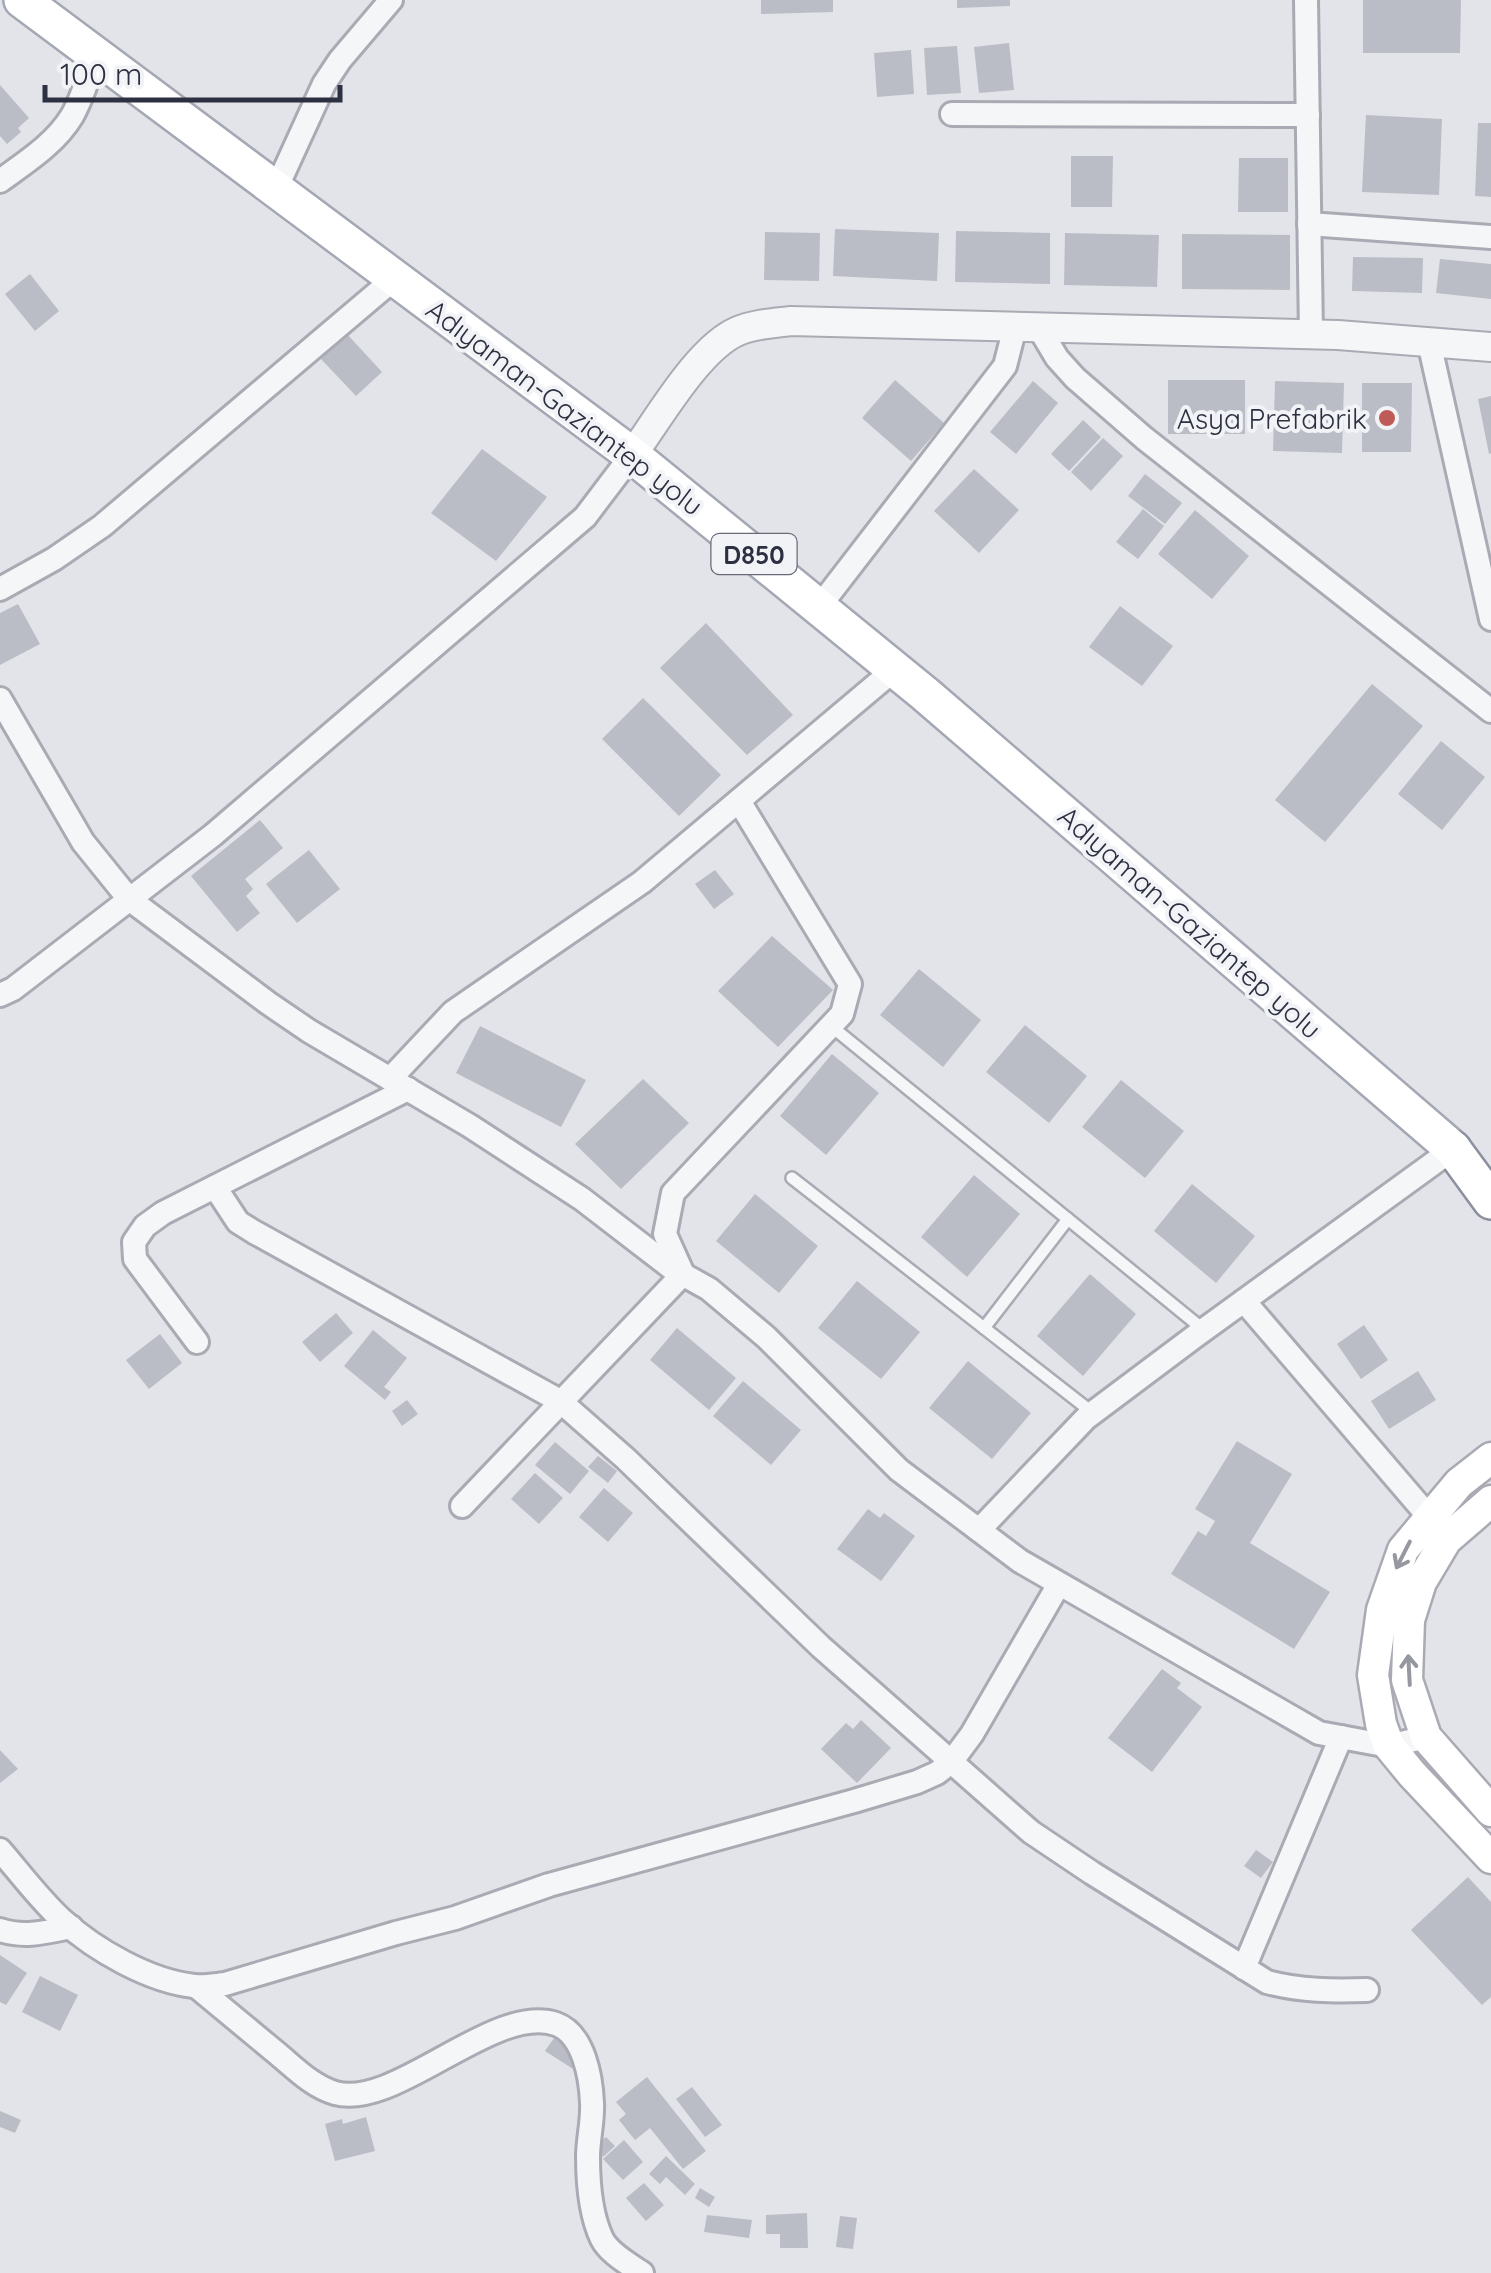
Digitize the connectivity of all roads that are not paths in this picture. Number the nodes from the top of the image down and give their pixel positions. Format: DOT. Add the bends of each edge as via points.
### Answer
graph roads {
  1 [pos="22,0"];
  2 [pos="391,0"];
  3 [pos="1306,0"];
  4 [pos="96,54"];
  5 [pos="952,114"];
  6 [pos="1308,115"];
  7 [pos="0,181"];
  8 [pos="276,189"];
  9 [pos="1309,224"];
  10 [pos="1491,237"];
  11 [pos="396,278"];
  12 [pos="1027,328"];
  13 [pos="1311,334"];
  14 [pos="1429,342"];
  15 [pos="1491,347"];
  16 [pos="632,455"];
  17 [pos="0,589"];
  18 [pos="819,608"];
  19 [pos="1491,619"];
  20 [pos="895,669"];
  21 [pos="0,699"];
  22 [pos="1490,709"];
  23 [pos="739,801"];
  24 [pos="129,899"];
  25 [pos="0,994"];
  26 [pos="831,1026"];
  27 [pos="399,1084"];
  28 [pos="1454,1149"];
  29 [pos="1491,1164"];
  30 [pos="792,1178"];
  31 [pos="215,1186"];
  32 [pos="1491,1201"];
  33 [pos="1068,1220"];
  34 [pos="683,1274"];
  35 [pos="1244,1301"];
  36 [pos="984,1328"];
  37 [pos="1204,1330"];
  38 [pos="197,1342"];
  39 [pos="560,1400"];
  40 [pos="1094,1413"];
  41 [pos="1491,1458"];
  42 [pos="1491,1500"];
  43 [pos="462,1506"];
  44 [pos="1430,1518"];
  45 [pos="979,1530"];
  46 [pos="1060,1584"];
  47 [pos="1341,1737"];
  48 [pos="1426,1737"];
  49 [pos="1389,1746"];
  50 [pos="952,1761"];
  51 [pos="1491,1811"];
  52 [pos="0,1850"];
  53 [pos="1491,1858"];
  54 [pos="72,1927"];
  55 [pos="0,1930"];
  56 [pos="1244,1968"];
  57 [pos="197,1987"];
  58 [pos="1367,1990"];
  59 [pos="642,2273"];
  1 -- 4 [label="main road, Adıyaman-Gaziantep yolu / D850"];
  2 -- 8 [label="street" via="324,84"];
  3 -- 6 [label="street"];
  4 -- 7 [label="street" via="64,128"];
  4 -- 8 [label="main road, Adıyaman-Gaziantep yolu / D850"];
  5 -- 6 [label="street"];
  6 -- 9 [label="street"];
  8 -- 11 [label="main road, Adıyaman-Gaziantep yolu / D850"];
  9 -- 10 [label="street"];
  9 -- 13 [label="street"];
  11 -- 16 [label="main road, Adıyaman-Gaziantep yolu / D850"];
  11 -- 17 [label="street" via="102,526"];
  12 -- 13 [label="street"];
  12 -- 16 [label="street" via="792,322 739,331 701,360"];
  12 -- 18 [label="street"];
  12 -- 22 [label="street" via="1144,438"];
  13 -- 14 [label="street"];
  14 -- 15 [label="street"];
  14 -- 19 [label="street"];
  16 -- 18 [label="main road, Adıyaman-Gaziantep yolu / D850"];
  16 -- 24 [label="street" via="585,517"];
  18 -- 20 [label="main road, Adıyaman-Gaziantep yolu / D850"];
  20 -- 23 [label="street"];
  20 -- 28 [label="main road, Adıyaman-Gaziantep yolu / D850"];
  21 -- 24 [label="street" via="83,842"];
  23 -- 26 [label="street" via="850,984 842,1014"];
  23 -- 27 [label="street" via="642,882 453,1012"];
  24 -- 25 [label="street"];
  24 -- 27 [label="street" via="268,1003"];
  26 -- 33 [label="lane"];
  26 -- 34 [label="street" via="673,1193 666,1234"];
  27 -- 31 [label="street"];
  27 -- 34 [label="street" via="582,1199"];
  28 -- 29 [label="main road, D850"];
  28 -- 32 [label="main road, D850"];
  28 -- 35 [label="street"];
  30 -- 36 [label="lane"];
  31 -- 38 [label="street" via="163,1213 134,1242 135,1259"];
  31 -- 39 [label="street" via="238,1222"];
  33 -- 36 [label="lane"];
  33 -- 37 [label="lane"];
  34 -- 39 [label="street"];
  34 -- 45 [label="street" via="766,1337 899,1470"];
  35 -- 37 [label="street"];
  35 -- 44 [label="street"];
  36 -- 40 [label="lane"];
  37 -- 40 [label="street"];
  39 -- 43 [label="street"];
  39 -- 50 [label="street"];
  40 -- 45 [label="street"];
  41 -- 44 [label="main road"];
  48 -- 42 [label="main road, one-way" via="1407,1680 1409,1620 1420,1582 1446,1540"];
  44 -- 49 [label="main road, one-way" via="1403,1550 1382,1610 1372,1675"];
  45 -- 46 [label="street"];
  46 -- 47 [label="street" via="1319,1734"];
  46 -- 50 [label="street"];
  47 -- 49 [label="street"];
  47 -- 56 [label="street"];
  48 -- 49 [label="street"];
  48 -- 51 [label="main road"];
  49 -- 53 [label="main road"];
  50 -- 56 [label="street" via="1031,1832"];
  50 -- 57 [label="street" via="916,1782 854,1801 549,1884 283,1968"];
  52 -- 54 [label="street"];
  54 -- 55 [label="street" via="36,1935"];
  54 -- 57 [label="street" via="134,1968"];
  56 -- 58 [label="street" via="1289,1988"];
  57 -- 59 [label="street" via="315,2085 339,2094 385,2086 508,2026 557,2024 584,2057 592,2103 591,2202 603,2241"];
}
